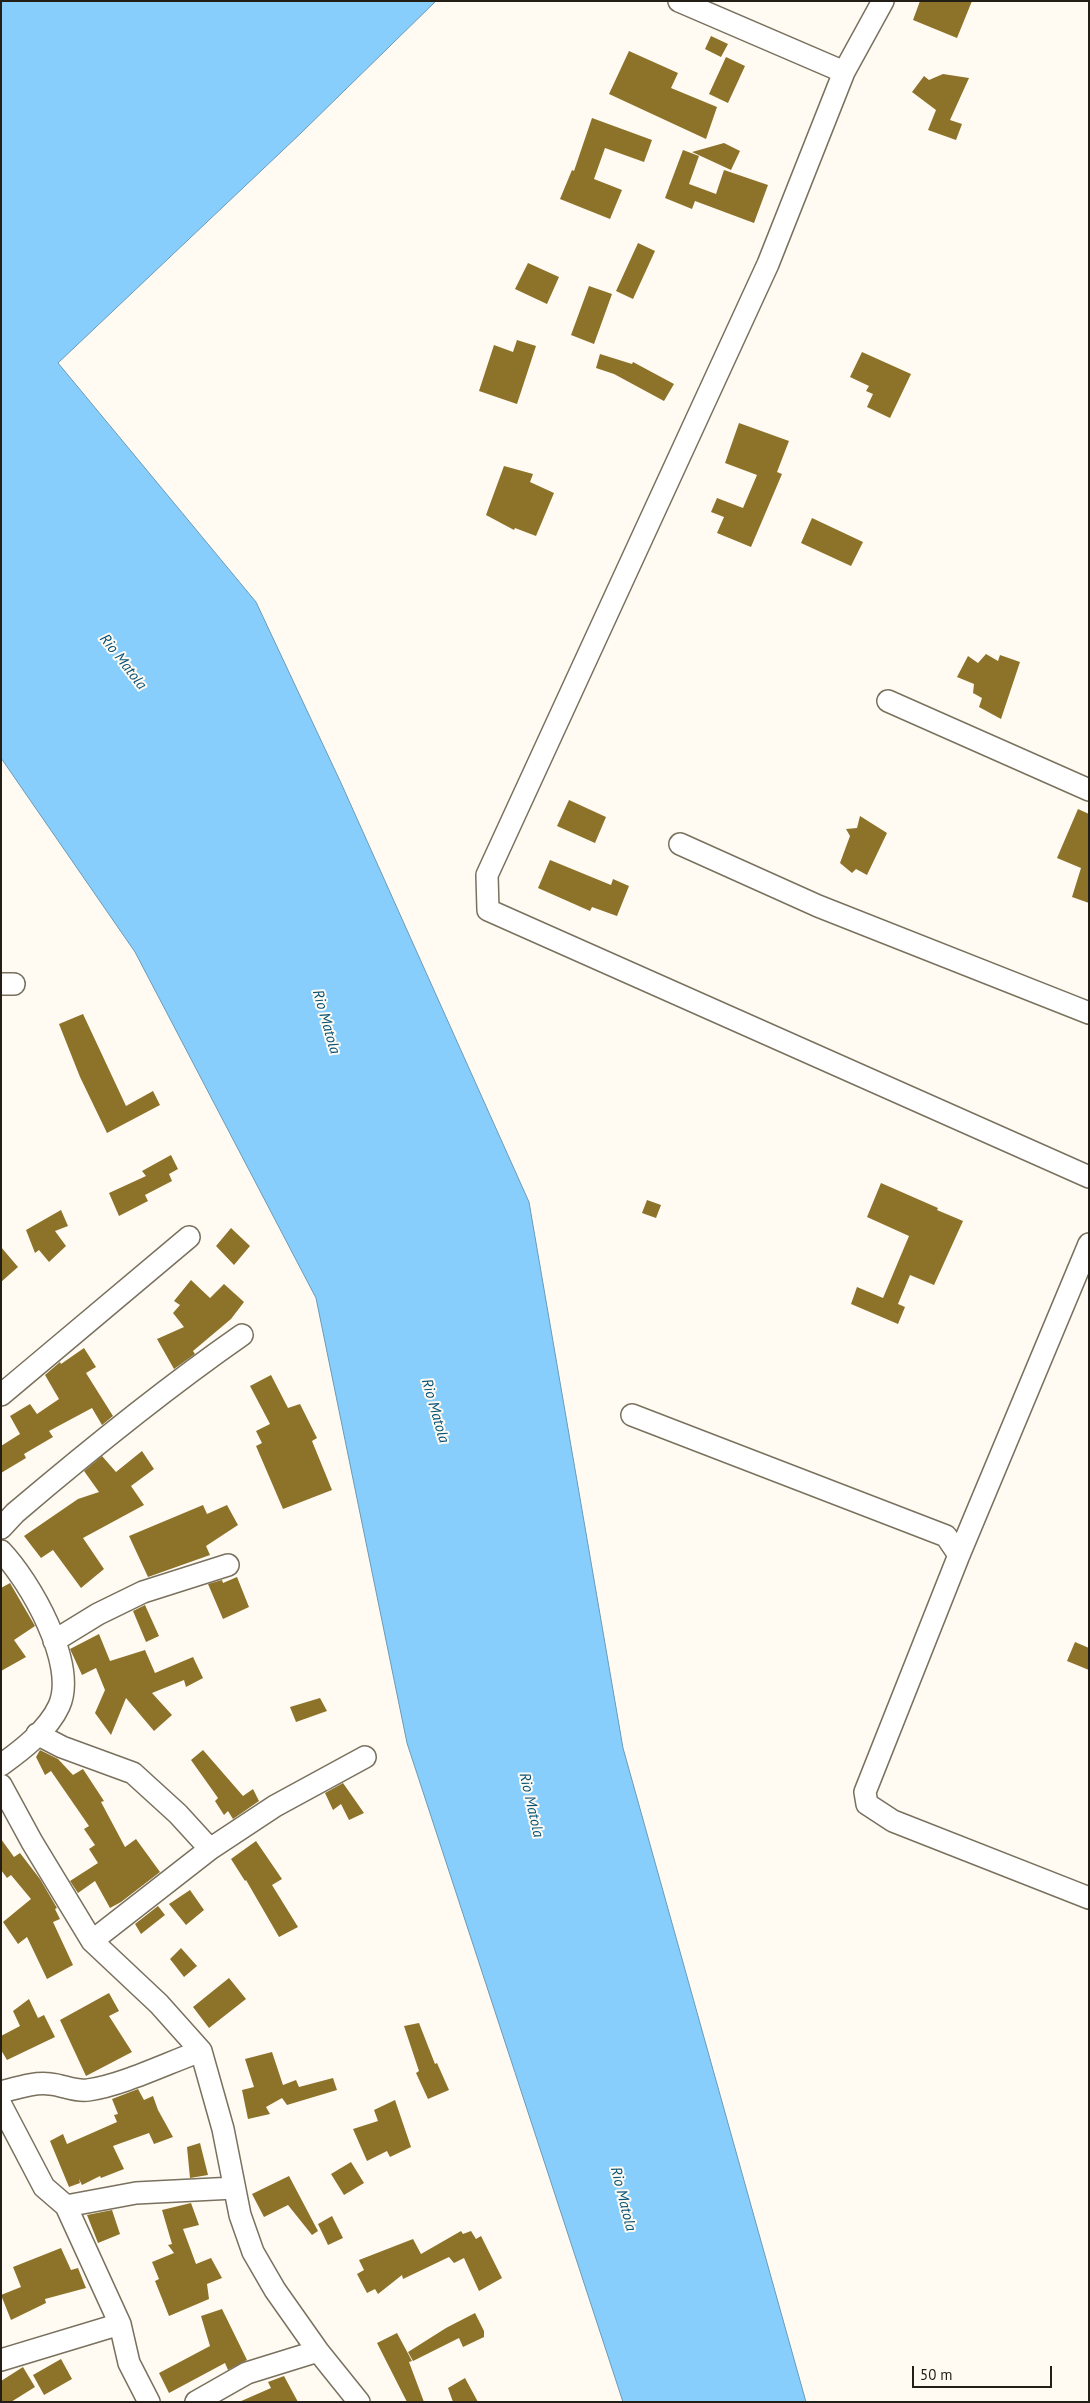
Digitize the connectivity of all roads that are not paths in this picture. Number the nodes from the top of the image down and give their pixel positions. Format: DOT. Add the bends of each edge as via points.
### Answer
graph roads {
  1 [pos="680,1"];
  2 [pos="882,1"];
  3 [pos="844,72"];
  4 [pos="888,701"];
  5 [pos="1089,790"];
  6 [pos="680,844"];
  7 [pos="1089,1013"];
  8 [pos="1089,1177"];
  9 [pos="188,1237"];
  10 [pos="1089,1244"];
  11 [pos="242,1335"];
  12 [pos="1,1395"];
  13 [pos="632,1415"];
  14 [pos="1,1528"];
  15 [pos="1,1550"];
  16 [pos="959,1555"];
  17 [pos="228,1565"];
  18 [pos="54,1641"];
  19 [pos="37,1734"];
  20 [pos="365,1757"];
  21 [pos="1,1765"];
  22 [pos="1,1785"];
  23 [pos="210,1849"];
  24 [pos="1089,1898"];
  25 [pos="92,1941"];
  26 [pos="201,2051"];
  27 [pos="1,2092"];
  28 [pos="1,2105"];
  29 [pos="234,2188"];
  30 [pos="66,2206"];
  31 [pos="120,2324"];
  32 [pos="318,2351"];
  33 [pos="1,2360"];
  34 [pos="209,2399"];
  35 [pos="148,2402"];
  36 [pos="359,2402"];
  1 -- 3 [label="street"];
  2 -- 3 [label="street"];
  3 -- 8 [label="street" via="768,264 487,876 488,910"];
  4 -- 5 [label="street"];
  6 -- 7 [label="street" via="818,906"];
  9 -- 12 [label="street"];
  10 -- 16 [label="street"];
  11 -- 14 [label="street" via="143,1408 21,1507"];
  13 -- 16 [label="street" via="946,1536"];
  15 -- 18 [label="street" via="38,1600"];
  16 -- 24 [label="street" via="866,1792 867,1804 893,1821"];
  17 -- 18 [label="street" via="142,1592"];
  18 -- 19 [label="street" via="62,1680 60,1704"];
  19 -- 21 [label="street"];
  19 -- 23 [label="street" via="62,1748 133,1773"];
  20 -- 23 [label="street" via="275,1806"];
  22 -- 25 [label="street"];
  23 -- 25 [label="street"];
  25 -- 26 [label="street" via="159,2004"];
  26 -- 27 [label="street" via="88,2090 36,2084"];
  26 -- 29 [label="street" via="221,2120"];
  28 -- 30 [label="street" via="44,2187"];
  29 -- 30 [label="street" via="136,2193"];
  29 -- 32 [label="street" via="253,2252"];
  30 -- 31 [label="street"];
  31 -- 33 [label="street"];
  31 -- 35 [label="street" via="129,2363"];
  32 -- 34 [label="street" via="248,2373"];
  32 -- 36 [label="street"];
}
